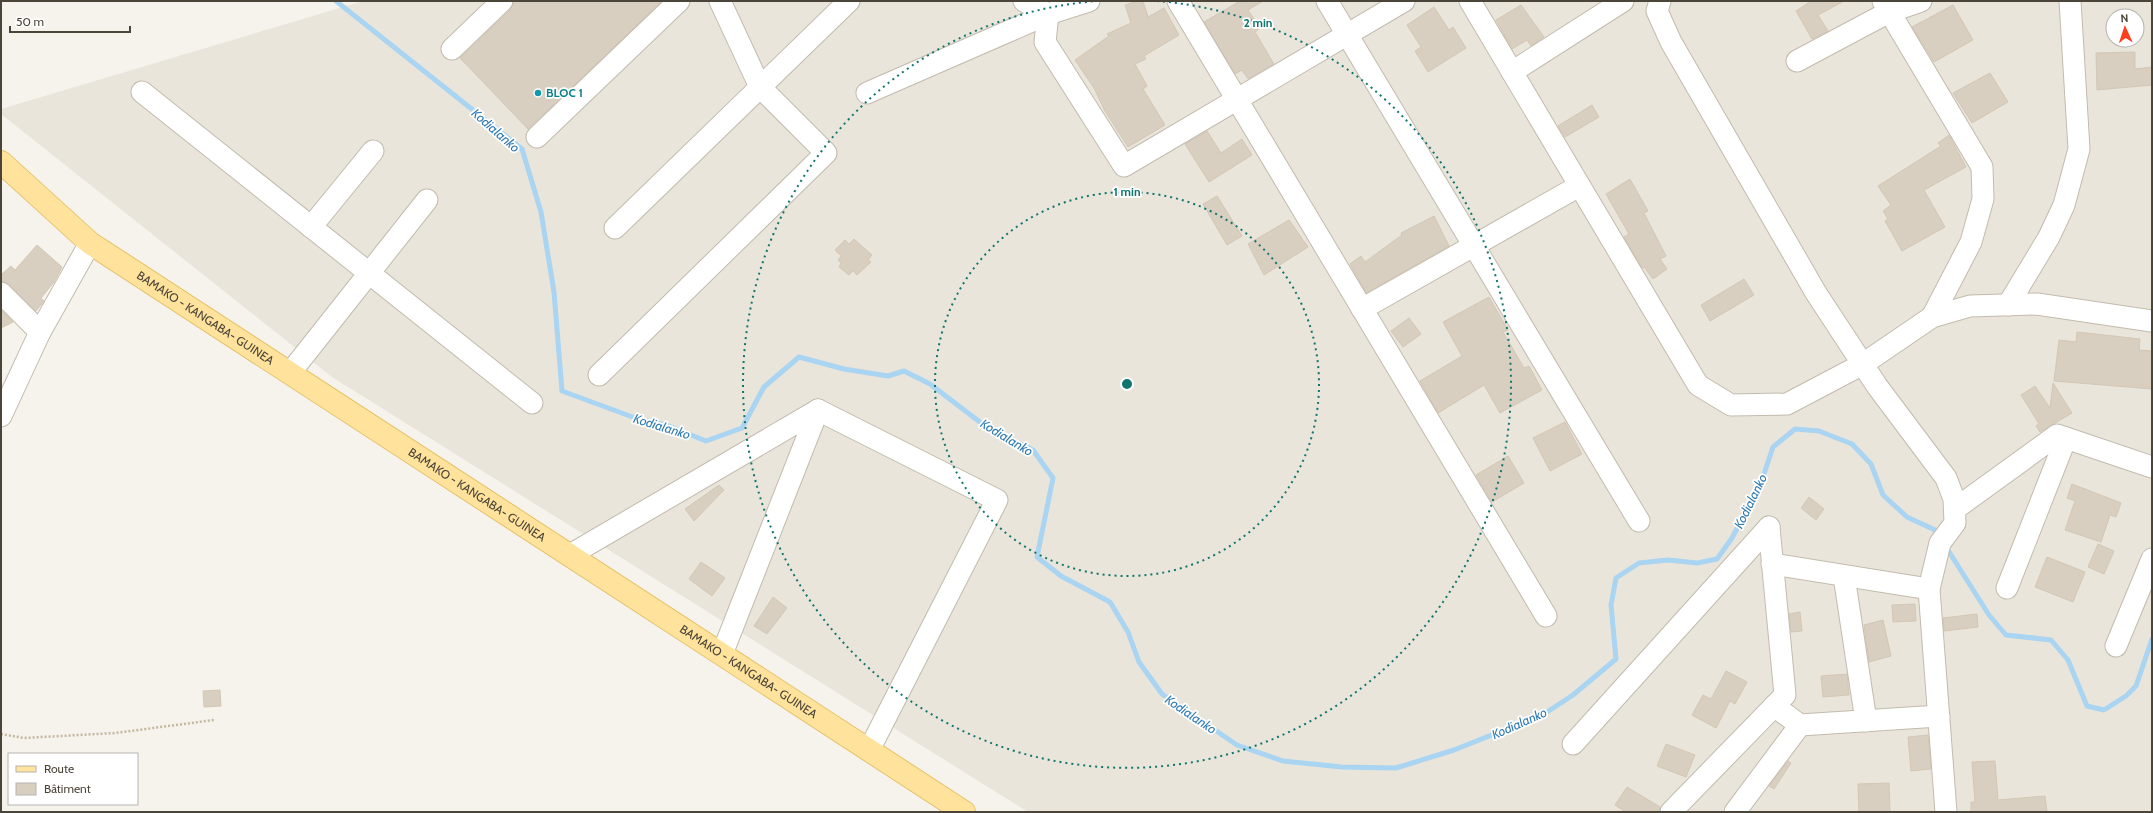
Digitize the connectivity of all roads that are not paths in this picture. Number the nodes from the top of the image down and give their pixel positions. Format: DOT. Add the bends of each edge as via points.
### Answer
graph roads {
  1 [pos="502,1"];
  2 [pos="679,1"];
  3 [pos="720,1"];
  4 [pos="849,1"];
  5 [pos="1024,1"];
  6 [pos="1089,1"];
  7 [pos="1178,1"];
  8 [pos="1327,1"];
  9 [pos="1404,1"];
  10 [pos="1470,1"];
  11 [pos="1623,1"];
  12 [pos="1921,1"];
  13 [pos="2070,1"];
  14 [pos="1656,4"];
  15 [pos="1886,7"];
  16 [pos="1048,14"];
  17 [pos="1347,35"];
  18 [pos="452,49"];
  19 [pos="1797,61"];
  20 [pos="1512,72"];
  21 [pos="760,87"];
  22 [pos="142,92"];
  23 [pos="867,93"];
  24 [pos="1236,100"];
  25 [pos="537,137"];
  26 [pos="373,151"];
  27 [pos="1,162"];
  28 [pos="1579,186"];
  29 [pos="427,200"];
  30 [pos="311,227"];
  31 [pos="615,228"];
  32 [pos="90,243"];
  33 [pos="1474,246"];
  34 [pos="369,273"];
  35 [pos="1,293"];
  36 [pos="2008,304"];
  37 [pos="1362,309"];
  38 [pos="1932,317"];
  39 [pos="2152,321"];
  40 [pos="40,332"];
  41 [pos="1863,364"];
  42 [pos="290,372"];
  43 [pos="599,375"];
  44 [pos="532,403"];
  45 [pos="818,410"];
  46 [pos="1,416"];
  47 [pos="2066,438"];
  48 [pos="2152,467"];
  49 [pos="1954,509"];
  50 [pos="1639,521"];
  51 [pos="570,555"];
  52 [pos="2152,559"];
  53 [pos="1772,564"];
  54 [pos="1844,576"];
  55 [pos="2007,588"];
  56 [pos="1930,589"];
  57 [pos="1546,616"];
  58 [pos="2116,646"];
  59 [pos="722,654"];
  60 [pos="1774,706"];
  61 [pos="1939,716"];
  62 [pos="1866,721"];
  63 [pos="1800,725"];
  64 [pos="1574,744"];
  65 [pos="869,750"];
  66 [pos="964,812"];
  67 [pos="1671,812"];
  68 [pos="1735,812"];
  69 [pos="1946,812"];
  1 -- 18 [label="street"];
  2 -- 25 [label="street"];
  3 -- 21 [label="street"];
  4 -- 21 [label="street"];
  5 -- 16 [label="street"];
  6 -- 16 [label="street"];
  7 -- 24 [label="street"];
  8 -- 17 [label="street"];
  9 -- 17 [label="street"];
  10 -- 20 [label="street"];
  11 -- 20 [label="street"];
  12 -- 15 [label="street"];
  13 -- 36 [label="street" via="2078,149 2064,204 2049,238"];
  14 -- 41 [label="street" via="1671,42 1816,293"];
  15 -- 19 [label="street"];
  15 -- 38 [label="street" via="1982,167 1983,199 1971,242"];
  16 -- 23 [label="street"];
  16 -- 24 [label="street" via="1045,42 1124,166"];
  17 -- 24 [label="street"];
  17 -- 33 [label="street"];
  20 -- 28 [label="street"];
  21 -- 31 [label="street"];
  21 -- 43 [label="street" via="826,154"];
  22 -- 30 [label="street"];
  24 -- 37 [label="street"];
  26 -- 30 [label="street"];
  27 -- 32 [label="main road, BAMAKO - KANGABA- GUINEA"];
  28 -- 33 [label="street"];
  28 -- 41 [label="street" via="1698,385 1731,405 1787,404"];
  29 -- 34 [label="street"];
  30 -- 34 [label="street"];
  32 -- 40 [label="street"];
  32 -- 42 [label="main road, BAMAKO - KANGABA- GUINEA"];
  33 -- 37 [label="street"];
  33 -- 50 [label="street"];
  34 -- 42 [label="street"];
  34 -- 44 [label="street"];
  35 -- 40 [label="street"];
  36 -- 38 [label="street" via="1970,306"];
  36 -- 39 [label="street" via="2037,304"];
  37 -- 57 [label="street"];
  38 -- 41 [label="street"];
  40 -- 46 [label="street"];
  41 -- 49 [label="street" via="1946,478 1954,499"];
  42 -- 51 [label="main road, BAMAKO - KANGABA- GUINEA"];
  45 -- 51 [label="street"];
  45 -- 59 [label="street"];
  45 -- 65 [label="street" via="997,500"];
  47 -- 48 [label="street"];
  47 -- 49 [label="street" via="2057,435"];
  47 -- 55 [label="street"];
  49 -- 56 [label="street" via="1955,523 1943,538"];
  51 -- 59 [label="main road, BAMAKO - KANGABA- GUINEA"];
  52 -- 58 [label="street"];
  53 -- 54 [label="street"];
  53 -- 60 [label="street" via="1785,695"];
  53 -- 64 [label="street" via="1769,527"];
  54 -- 56 [label="street"];
  54 -- 62 [label="street"];
  56 -- 61 [label="street"];
  59 -- 65 [label="main road, BAMAKO - KANGABA- GUINEA"];
  60 -- 63 [label="street"];
  60 -- 67 [label="street"];
  61 -- 62 [label="street"];
  61 -- 69 [label="street"];
  62 -- 63 [label="street"];
  63 -- 68 [label="street"];
  65 -- 66 [label="main road, BAMAKO - KANGABA- GUINEA"];
}
